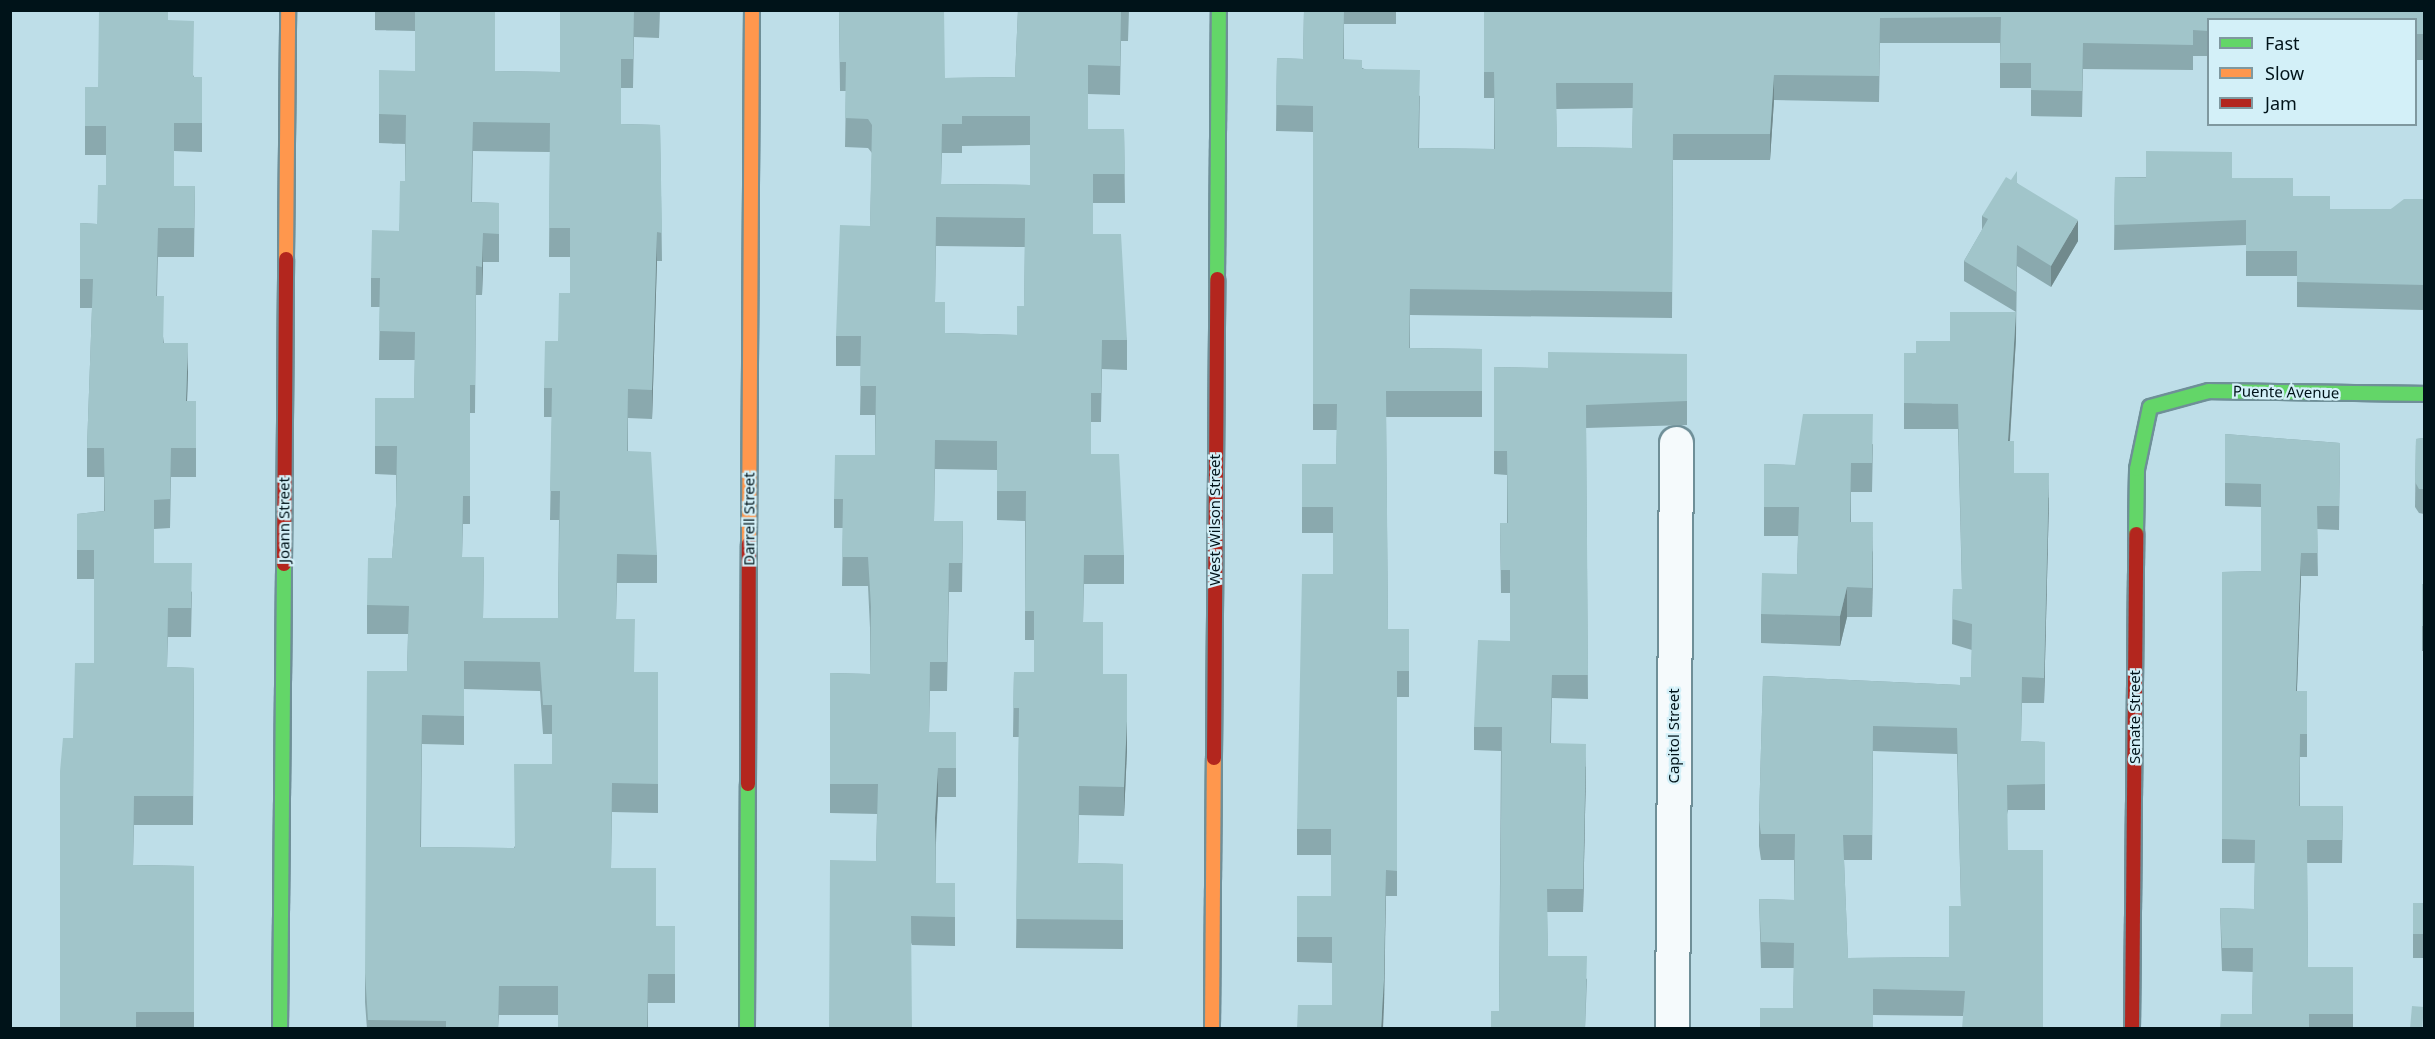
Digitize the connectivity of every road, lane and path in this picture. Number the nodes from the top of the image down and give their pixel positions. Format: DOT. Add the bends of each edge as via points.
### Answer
graph roads {
  1 [pos="288,10"];
  2 [pos="752,10"];
  3 [pos="1219,10"];
  4 [pos="2424,394"];
  5 [pos="2150,407"];
  6 [pos="1676,443"];
  7 [pos="280,1029"];
  8 [pos="747,1029"];
  9 [pos="1212,1029"];
  10 [pos="1671,1029"];
  11 [pos="2132,1029"];
  1 -- 7 [label="street, Joann Street"];
  2 -- 8 [label="street, Darrell Street"];
  3 -- 9 [label="street, West Wilson Street"];
  4 -- 5 [label="street, Puente Avenue" via="2209,391"];
  5 -- 11 [label="street, Senate Street" via="2137,469"];
  6 -- 10 [label="street, Capitol Street"];
}
